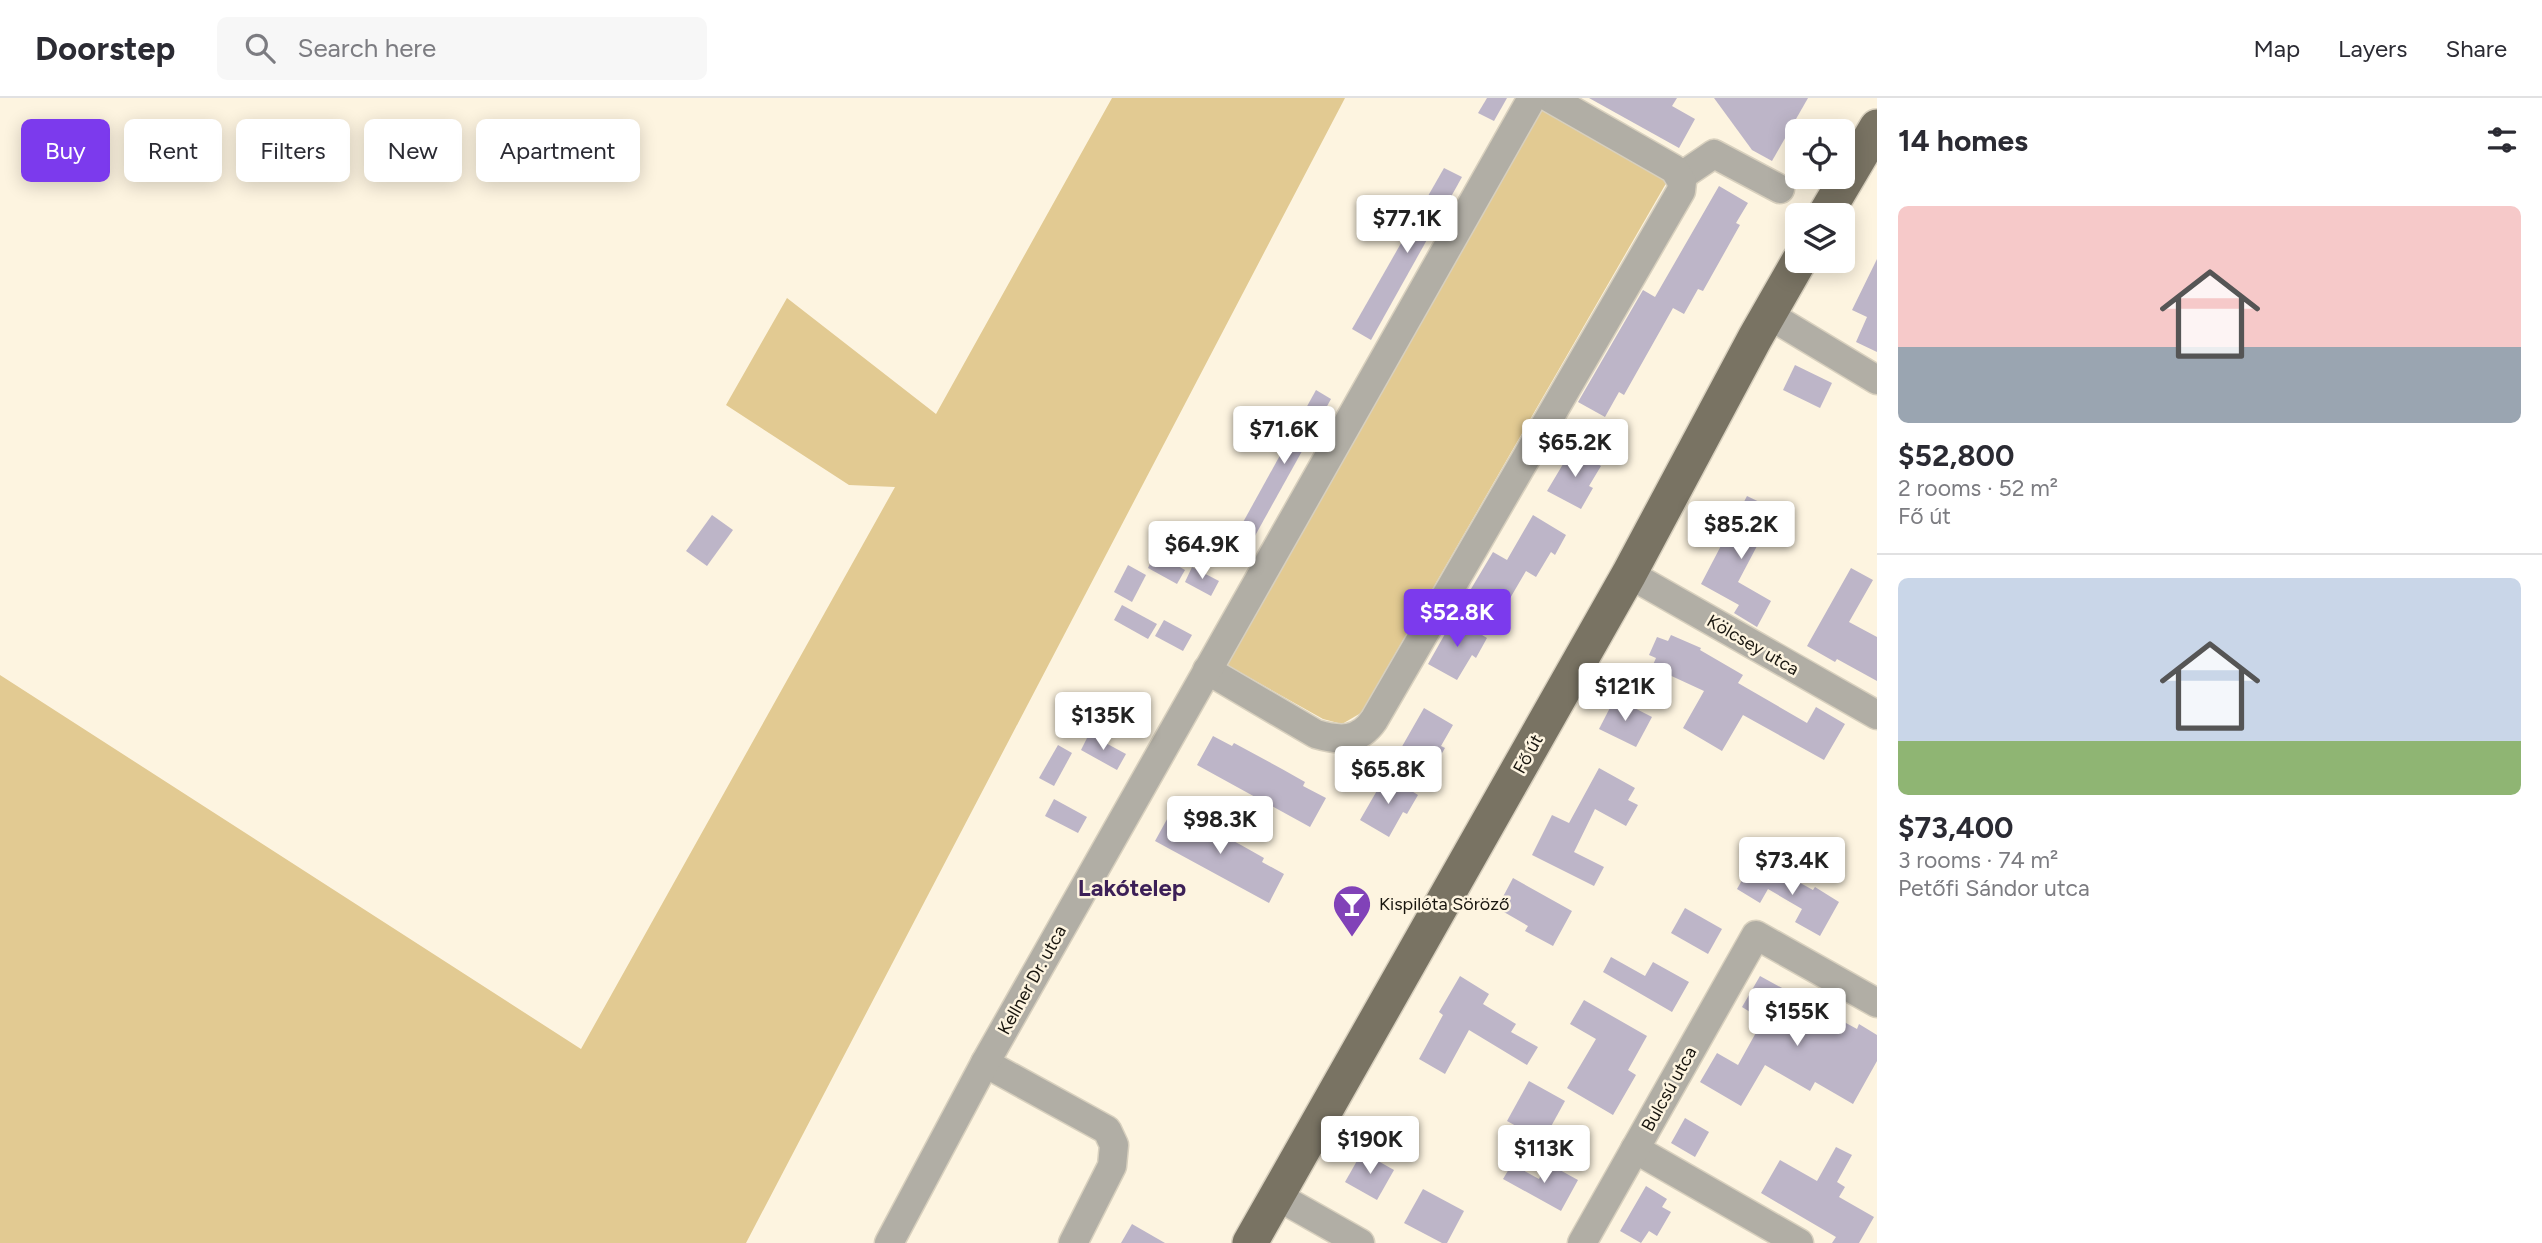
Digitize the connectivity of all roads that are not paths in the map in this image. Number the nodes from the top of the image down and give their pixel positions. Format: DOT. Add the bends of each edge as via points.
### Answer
graph roads {
  1 [pos="1532,98"];
  2 [pos="1550,98"];
  3 [pos="1877,127"];
  4 [pos="1680,177"];
  5 [pos="1780,189"];
  6 [pos="1832,203"];
  7 [pos="1793,273"];
  8 [pos="1769,315"];
  9 [pos="1877,380"];
  10 [pos="1629,575"];
  11 [pos="1207,670"];
  12 [pos="1877,715"];
  13 [pos="1877,1003"];
  14 [pos="985,1063"];
  15 [pos="1635,1149"];
  16 [pos="1277,1196"];
  17 [pos="889,1243"];
  18 [pos="1073,1243"];
  19 [pos="1250,1243"];
  20 [pos="1360,1243"];
  21 [pos="1582,1243"];
  22 [pos="1799,1243"];
  1 -- 11 [label="street, Kellner Dr. utca"];
  2 -- 4 [label="street" via="1674,169"];
  3 -- 6 [label="main road"];
  4 -- 5 [label="street" via="1714,154"];
  4 -- 11 [label="street" via="1679,197 1368,729 1344,740 1316,734"];
  7 -- 8 [label="main road, Fő út"];
  8 -- 9 [label="street"];
  8 -- 10 [label="main road, Fő út"];
  10 -- 12 [label="street, Kölcsey utca"];
  10 -- 16 [label="main road, Fő út"];
  11 -- 14 [label="street, Kellner Dr. utca"];
  13 -- 15 [label="street, Bulcsú utca" via="1756,935"];
  14 -- 17 [label="street, Kellner Dr. utca"];
  14 -- 18 [label="street" via="1107,1130 1114,1145 1112,1166"];
  15 -- 21 [label="street, Bulcsú utca"];
  15 -- 22 [label="street"];
  16 -- 19 [label="main road, Fő út"];
  16 -- 20 [label="street"];
}
